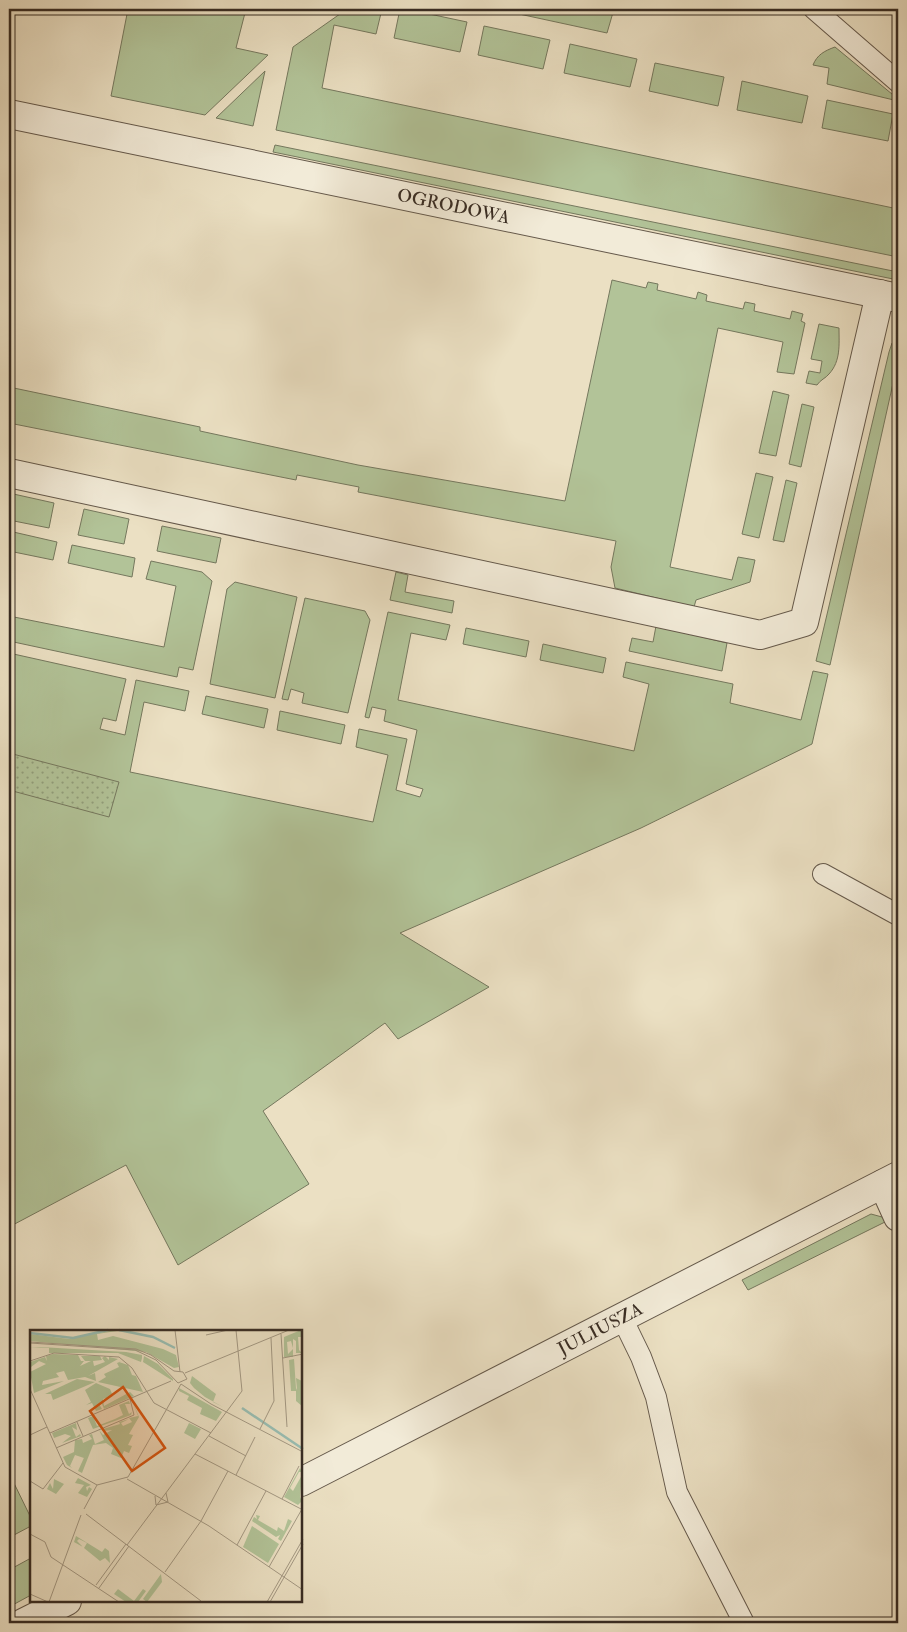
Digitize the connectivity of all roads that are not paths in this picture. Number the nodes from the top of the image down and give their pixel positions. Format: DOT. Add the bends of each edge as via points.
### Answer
graph roads {
  1 [pos="814,9"];
  2 [pos="898,82"];
  3 [pos="9,114"];
  4 [pos="889,296"];
  5 [pos="9,473"];
  6 [pos="823,874"];
  7 [pos="898,915"];
  8 [pos="891,1180"];
  9 [pos="898,1217"];
  10 [pos="622,1318"];
  11 [pos="302,1481"];
  12 [pos="65,1602"];
  13 [pos="22,1623"];
  14 [pos="744,1623"];
  1 -- 2 [label="lane"];
  3 -- 4 [label="street, OGRODOWA"];
  4 -- 5 [label="street" via="804,622 760,635"];
  6 -- 7 [label="lane"];
  8 -- 9 [label="street"];
  8 -- 10 [label="street, JULIUSZA"];
  10 -- 11 [label="street, JULIUSZA"];
  10 -- 14 [label="lane" via="656,1397 677,1492"];
  12 -- 13 [label="street"];
}
